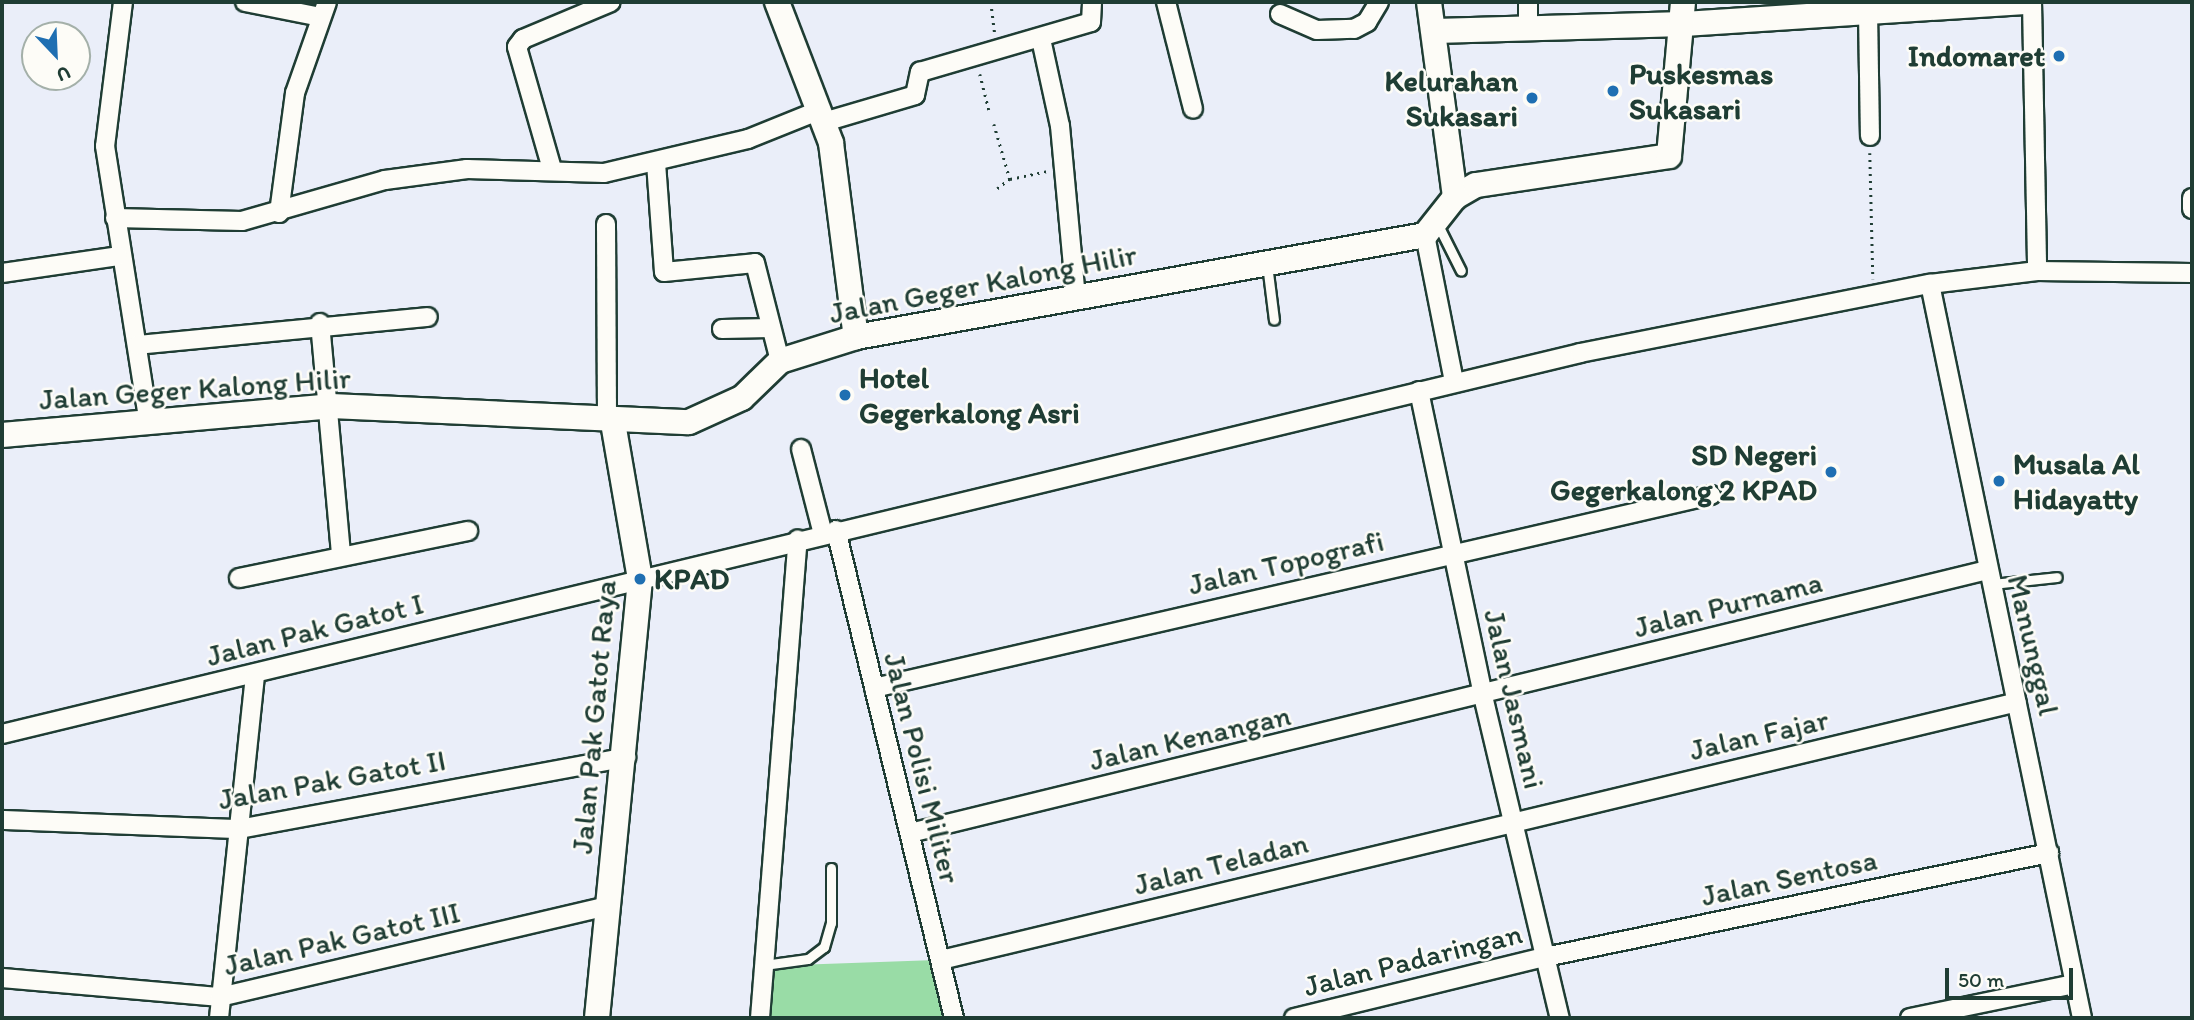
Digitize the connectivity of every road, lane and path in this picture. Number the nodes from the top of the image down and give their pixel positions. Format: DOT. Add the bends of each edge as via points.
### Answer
graph roads {
  1 [pos="122,2"];
  2 [pos="245,2"];
  3 [pos="611,2"];
  4 [pos="777,2"];
  5 [pos="992,2"];
  6 [pos="1092,2"];
  7 [pos="1166,2"];
  8 [pos="1379,2"];
  9 [pos="1429,2"];
  10 [pos="2025,2"];
  11 [pos="2032,2"];
  12 [pos="587,6"];
  13 [pos="324,9"];
  14 [pos="1868,11"];
  15 [pos="1683,13"];
  16 [pos="1280,14"];
  17 [pos="1528,14"];
  18 [pos="1435,31"];
  19 [pos="1041,39"];
  20 [pos="998,50"];
  21 [pos="977,56"];
  22 [pos="1193,109"];
  23 [pos="989,110"];
  24 [pos="822,116"];
  25 [pos="994,124"];
  26 [pos="1870,136"];
  27 [pos="656,163"];
  28 [pos="1062,167"];
  29 [pos="552,169"];
  30 [pos="1010,179"];
  31 [pos="997,189"];
  32 [pos="1466,191"];
  33 [pos="2192,198"];
  34 [pos="2192,209"];
  35 [pos="279,214"];
  36 [pos="115,218"];
  37 [pos="606,224"];
  38 [pos="1432,230"];
  39 [pos="118,256"];
  40 [pos="1267,262"];
  41 [pos="1461,271"];
  42 [pos="2037,271"];
  43 [pos="2,273"];
  44 [pos="2192,273"];
  45 [pos="1930,284"];
  46 [pos="1874,295"];
  47 [pos="1076,298"];
  48 [pos="428,317"];
  49 [pos="1274,320"];
  50 [pos="320,323"];
  51 [pos="770,328"];
  52 [pos="722,329"];
  53 [pos="856,337"];
  54 [pos="137,345"];
  55 [pos="780,361"];
  56 [pos="1454,381"];
  57 [pos="1419,391"];
  58 [pos="331,406"];
  59 [pos="610,422"];
  60 [pos="149,424"];
  61 [pos="2,435"];
  62 [pos="802,449"];
  63 [pos="1711,495"];
  64 [pos="468,531"];
  65 [pos="829,532"];
  66 [pos="798,540"];
  67 [pos="341,552"];
  68 [pos="1452,553"];
  69 [pos="1989,577"];
  70 [pos="2057,577"];
  71 [pos="239,578"];
  72 [pos="640,579"];
  73 [pos="255,674"];
  74 [pos="874,688"];
  75 [pos="1483,696"];
  76 [pos="2017,702"];
  77 [pos="2,734"];
  78 [pos="626,757"];
  79 [pos="2,820"];
  80 [pos="1515,822"];
  81 [pos="239,830"];
  82 [pos="910,833"];
  83 [pos="2046,853"];
  84 [pos="831,868"];
  85 [pos="608,906"];
  86 [pos="1545,957"];
  87 [pos="941,960"];
  88 [pos="764,965"];
  89 [pos="2,978"];
  90 [pos="2074,984"];
  91 [pos="220,998"];
  92 [pos="219,1018"];
  93 [pos="597,1018"];
  94 [pos="760,1018"];
  95 [pos="954,1018"];
  96 [pos="1294,1018"];
  97 [pos="1560,1018"];
  98 [pos="1910,1018"];
  99 [pos="2082,1018"];
  1 -- 36 [label="street" via="105,137"];
  2 -- 13 [label="street"];
  3 -- 12 [label="street"];
  4 -- 24 [label="main road"];
  5 -- 20 [label="path"];
  6 -- 20 [label="street" via="1091,22"];
  7 -- 22 [label="street"];
  8 -- 16 [label="street" via="1367,22 1354,29 1317,30"];
  9 -- 18 [label="main road"];
  10 -- 14 [label="main road"];
  11 -- 42 [label="street"];
  12 -- 29 [label="street" via="517,47"];
  13 -- 35 [label="street" via="295,93"];
  14 -- 15 [label="main road"];
  14 -- 26 [label="street"];
  15 -- 17 [label="main road"];
  15 -- 32 [label="main road" via="1675,134 1665,159"];
  17 -- 18 [label="main road"];
  18 -- 32 [label="main road" via="1454,167"];
  19 -- 28 [label="street" via="1060,126"];
  20 -- 21 [label="street"];
  21 -- 23 [label="path"];
  21 -- 24 [label="street" via="919,72 915,95"];
  24 -- 27 [label="street"];
  24 -- 53 [label="main road" via="844,214"];
  25 -- 30 [label="path"];
  26 -- 46 [label="path"];
  27 -- 29 [label="street" via="604,173"];
  27 -- 51 [label="street" via="664,272 754,261"];
  28 -- 30 [label="path"];
  28 -- 47 [label="street"];
  29 -- 35 [label="street" via="467,169 384,180"];
  30 -- 31 [label="path"];
  32 -- 38 [label="main road"];
  33 -- 34 [label="street"];
  35 -- 36 [label="street" via="242,221"];
  36 -- 39 [label="street"];
  37 -- 59 [label="street"];
  38 -- 40 [label="main road, Jalan Geger Kalong Hilir"];
  38 -- 41 [label="lane"];
  38 -- 56 [label="street"];
  39 -- 43 [label="street"];
  39 -- 54 [label="street"];
  40 -- 47 [label="main road, Jalan Geger Kalong Hilir"];
  40 -- 49 [label="lane"];
  42 -- 44 [label="street, Jalan Pak Gatot I"];
  42 -- 45 [label="street, Jalan Pak Gatot I"];
  45 -- 46 [label="street, Jalan Pak Gatot I"];
  45 -- 69 [label="street, Manunggal"];
  46 -- 56 [label="street, Jalan Pak Gatot I"];
  47 -- 53 [label="main road, Jalan Geger Kalong Hilir"];
  48 -- 50 [label="street"];
  50 -- 54 [label="street"];
  50 -- 58 [label="street"];
  51 -- 52 [label="street"];
  51 -- 55 [label="street"];
  53 -- 55 [label="main road, Jalan Geger Kalong Hilir"];
  54 -- 60 [label="street"];
  55 -- 59 [label="main road, Jalan Geger Kalong Hilir" via="745,395 705,418"];
  56 -- 57 [label="street, Jalan Pak Gatot I"];
  57 -- 65 [label="street, Jalan Pak Gatot I"];
  57 -- 68 [label="street, Jalan Jasmani"];
  58 -- 59 [label="main road, Jalan Geger Kalong Hilir"];
  58 -- 60 [label="main road, Jalan Geger Kalong Hilir"];
  58 -- 67 [label="street"];
  59 -- 72 [label="main road, Jalan Pak Gatot Raya"];
  60 -- 61 [label="main road, Jalan Geger Kalong Hilir"];
  62 -- 65 [label="street, Jalan Polisi Militer"];
  63 -- 68 [label="street, Jalan Topografi"];
  64 -- 67 [label="street"];
  65 -- 66 [label="street, Jalan Pak Gatot I"];
  65 -- 74 [label="street, Jalan Polisi Militer"];
  66 -- 72 [label="street, Jalan Pak Gatot I"];
  66 -- 88 [label="street"];
  67 -- 71 [label="street"];
  68 -- 74 [label="street, Jalan Topografi"];
  68 -- 75 [label="street, Jalan Jasmani"];
  69 -- 70 [label="lane"];
  69 -- 75 [label="street, Jalan Purnama"];
  69 -- 76 [label="street, Manunggal"];
  72 -- 73 [label="street, Jalan Pak Gatot I"];
  72 -- 78 [label="main road, Jalan Pak Gatot Raya"];
  73 -- 77 [label="street, Jalan Pak Gatot I"];
  73 -- 81 [label="street"];
  74 -- 82 [label="street, Jalan Polisi Militer"];
  75 -- 80 [label="street, Jalan Jasmani"];
  75 -- 82 [label="street, Jalan Kenangan"];
  76 -- 80 [label="street, Jalan Fajar"];
  76 -- 83 [label="street, Manunggal"];
  78 -- 81 [label="street, Jalan Pak Gatot II"];
  78 -- 85 [label="main road, Jalan Pak Gatot Raya"];
  79 -- 81 [label="street, Jalan Pak Gatot II"];
  80 -- 86 [label="street, Jalan Jasmani"];
  80 -- 87 [label="street, Jalan Teladan"];
  81 -- 91 [label="street"];
  82 -- 87 [label="street, Jalan Polisi Militer"];
  83 -- 86 [label="street, Jalan Sentosa"];
  83 -- 90 [label="street, Manunggal"];
  84 -- 88 [label="lane" via="831,923 824,947 808,959"];
  85 -- 91 [label="street, Jalan Pak Gatot III"];
  85 -- 93 [label="main road, Jalan Pak Gatot Raya"];
  86 -- 96 [label="street, Jalan Padaringan"];
  86 -- 97 [label="street, Jalan Jasmani"];
  87 -- 95 [label="street, Jalan Polisi Militer"];
  88 -- 94 [label="street"];
  89 -- 91 [label="street, Jalan Pak Gatot III"];
  90 -- 98 [label="street"];
  90 -- 99 [label="street, Manunggal"];
  91 -- 92 [label="street"];
}
